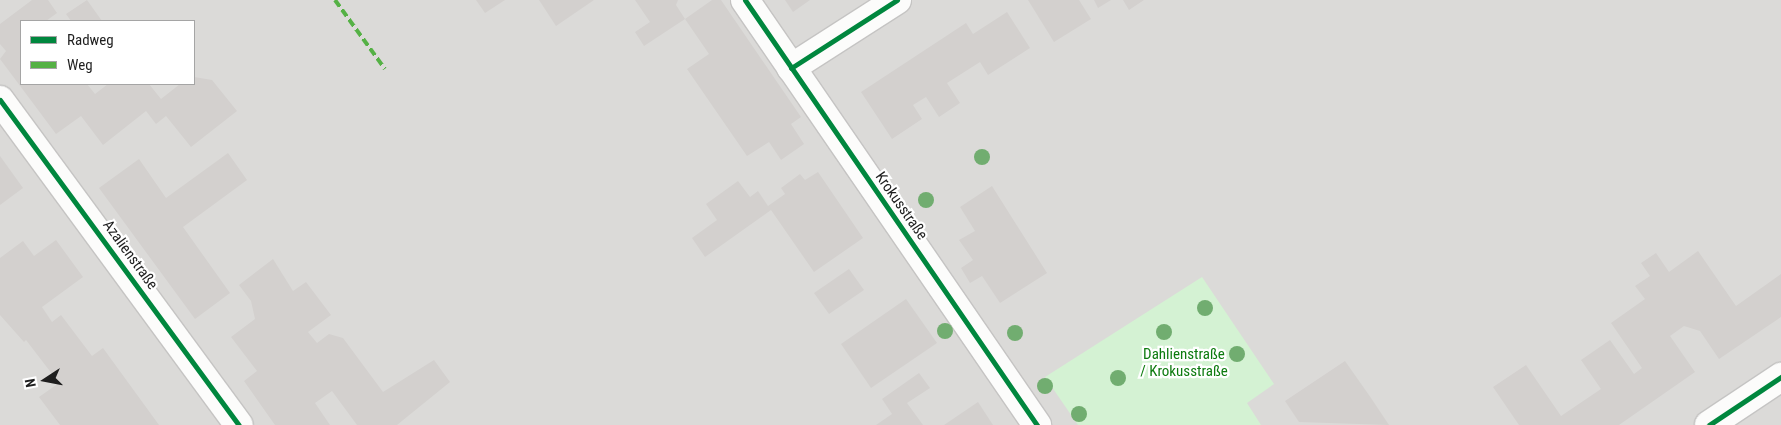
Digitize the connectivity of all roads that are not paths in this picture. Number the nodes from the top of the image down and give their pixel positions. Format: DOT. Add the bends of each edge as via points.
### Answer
graph roads {
  1 [pos="746,0"];
  2 [pos="897,0"];
  3 [pos="791,68"];
  4 [pos="0,100"];
  5 [pos="1781,377"];
  6 [pos="239,425"];
  7 [pos="1037,425"];
  8 [pos="1709,425"];
  1 -- 3 [label="street, Krokusstraße"];
  2 -- 3 [label="street"];
  3 -- 7 [label="street, Krokusstraße"];
  4 -- 6 [label="street, Azalienstraße"];
  5 -- 8 [label="street"];
}
